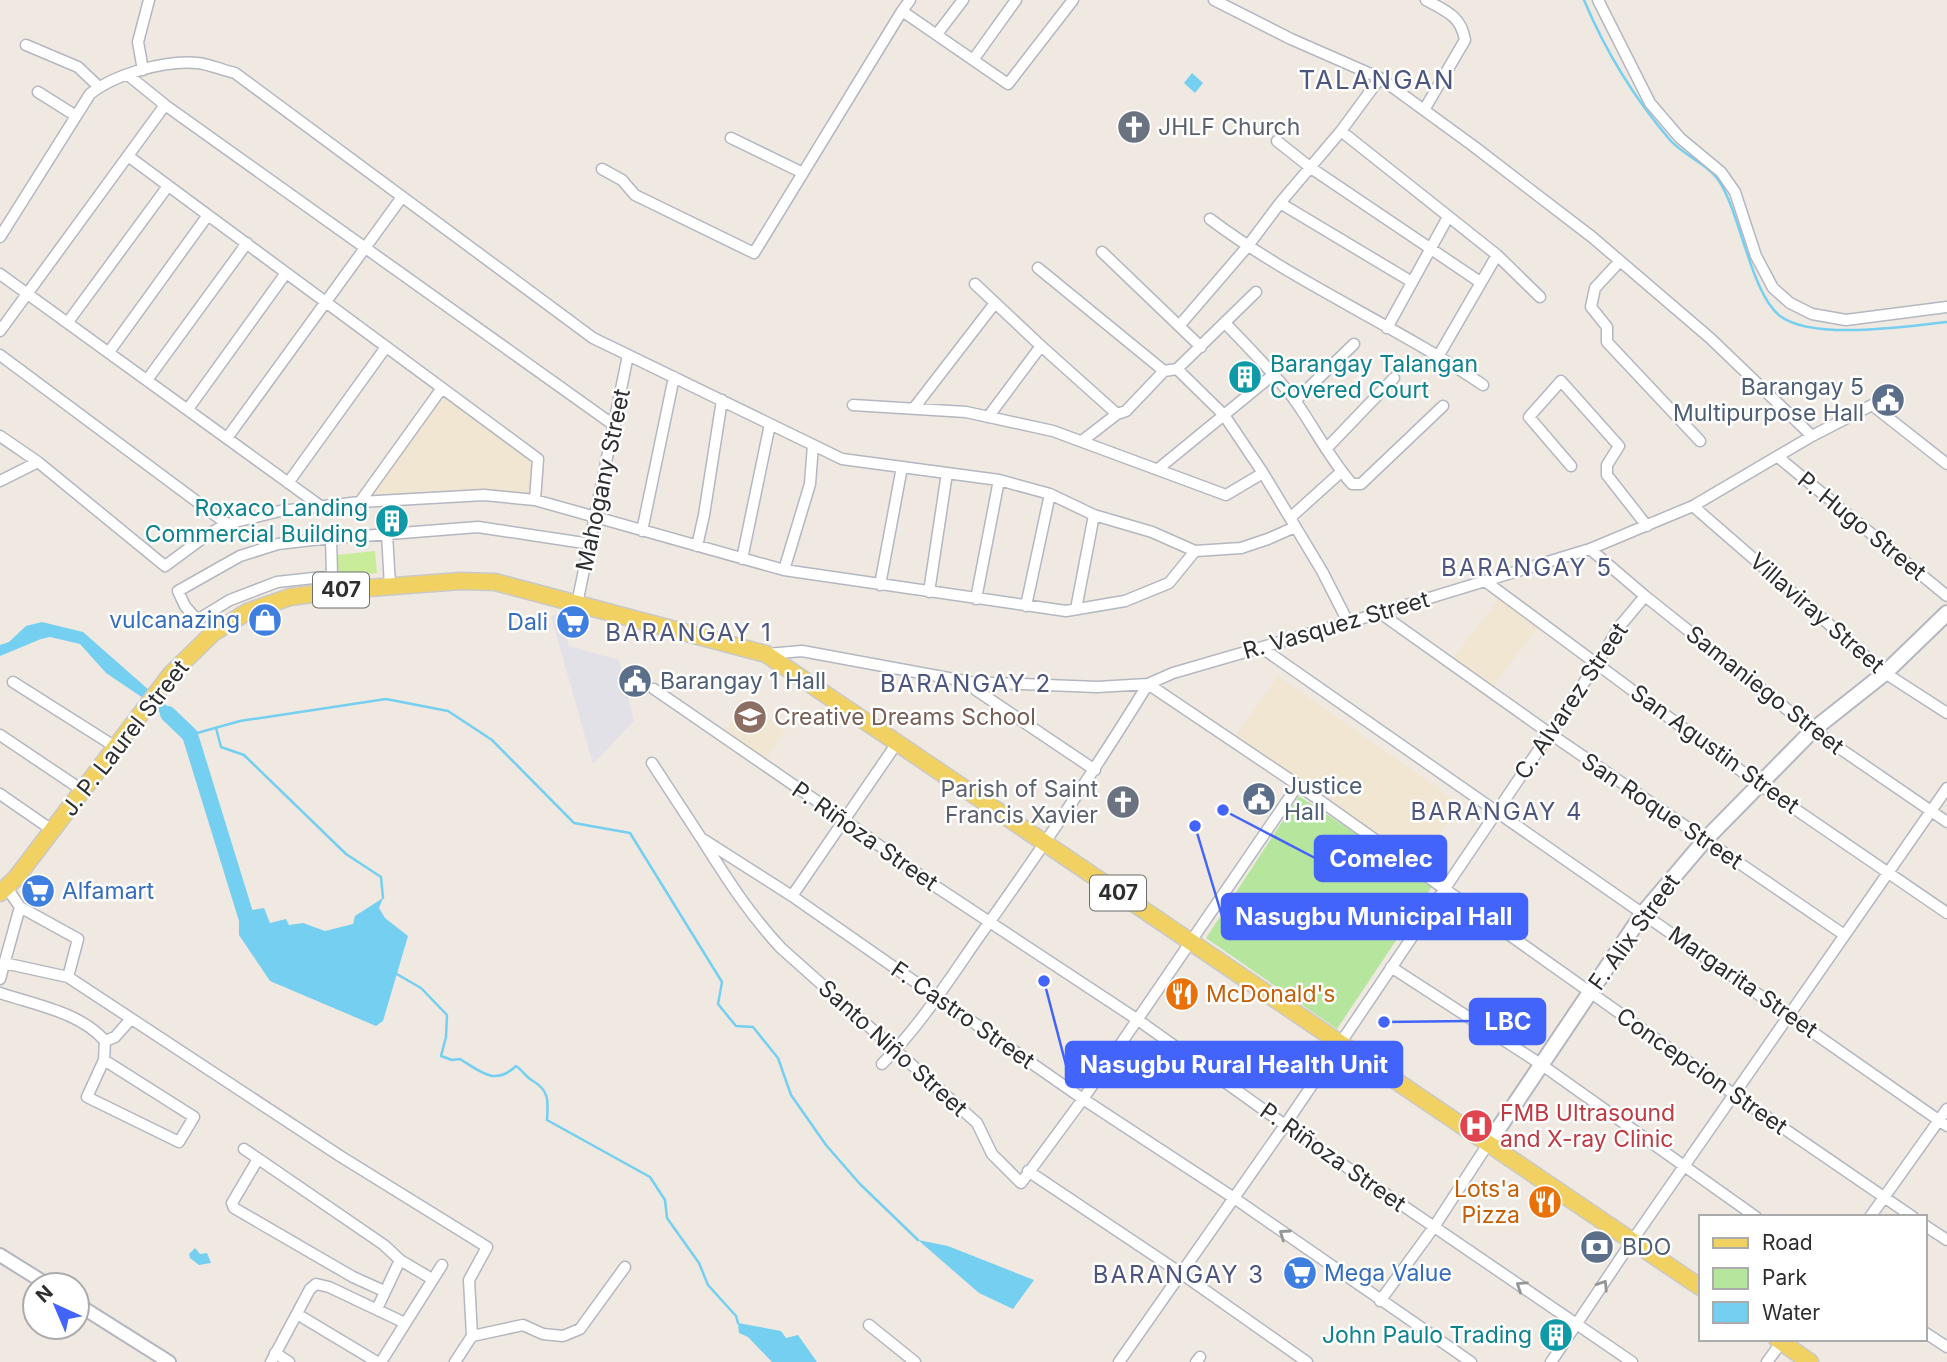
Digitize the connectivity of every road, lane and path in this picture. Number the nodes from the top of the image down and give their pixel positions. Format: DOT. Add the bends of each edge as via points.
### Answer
graph roads {
  1 [pos="149,0"];
  2 [pos="910,0"];
  3 [pos="962,0"];
  4 [pos="1016,0"];
  5 [pos="1073,0"];
  6 [pos="1214,0"];
  7 [pos="1426,0"];
  8 [pos="1598,0"];
  9 [pos="902,11"];
  10 [pos="937,34"];
  11 [pos="26,45"];
  12 [pos="974,60"];
  13 [pos="144,69"];
  14 [pos="128,75"];
  15 [pos="1380,78"];
  16 [pos="99,87"];
  17 [pos="38,92"];
  18 [pos="165,105"];
  19 [pos="1424,110"];
  20 [pos="76,116"];
  21 [pos="1342,131"];
  22 [pos="731,138"];
  23 [pos="1276,141"];
  24 [pos="128,156"];
  25 [pos="1311,168"];
  26 [pos="602,169"];
  27 [pos="803,173"];
  28 [pos="168,186"];
  29 [pos="402,197"];
  30 [pos="1280,202"];
  31 [pos="208,215"];
  32 [pos="1448,217"];
  33 [pos="1210,219"];
  34 [pos="0,237"];
  35 [pos="247,243"];
  36 [pos="366,247"];
  37 [pos="1247,247"];
  38 [pos="1431,248"];
  39 [pos="1102,252"];
  40 [pos="1497,255"];
  41 [pos="1620,261"];
  42 [pos="1038,268"];
  43 [pos="286,273"];
  44 [pos="0,274"];
  45 [pos="1412,282"];
  46 [pos="1480,282"];
  47 [pos="975,284"];
  48 [pos="1256,292"];
  49 [pos="29,293"];
  50 [pos="1540,297"];
  51 [pos="327,303"];
  52 [pos="995,303"];
  53 [pos="1947,307"];
  54 [pos="68,322"];
  55 [pos="1226,323"];
  56 [pos="1180,326"];
  57 [pos="1387,328"];
  58 [pos="0,331"];
  59 [pos="1354,344"];
  60 [pos="1041,346"];
  61 [pos="386,347"];
  62 [pos="1201,347"];
  63 [pos="109,352"];
  64 [pos="0,355"];
  65 [pos="628,355"];
  66 [pos="1439,355"];
  67 [pos="1177,369"];
  68 [pos="1164,372"];
  69 [pos="1274,374"];
  70 [pos="674,377"];
  71 [pos="1394,378"];
  72 [pos="147,380"];
  73 [pos="1483,385"];
  74 [pos="442,388"];
  75 [pos="722,400"];
  76 [pos="1295,401"];
  77 [pos="853,405"];
  78 [pos="1443,407"];
  79 [pos="914,408"];
  80 [pos="188,410"];
  81 [pos="1117,414"];
  82 [pos="1224,415"];
  83 [pos="988,417"];
  84 [pos="770,424"];
  85 [pos="615,426"];
  86 [pos="0,436"];
  87 [pos="1812,436"];
  88 [pos="227,438"];
  89 [pos="1082,441"];
  90 [pos="1700,441"];
  91 [pos="813,444"];
  92 [pos="1326,449"];
  93 [pos="1778,457"];
  94 [pos="38,462"];
  95 [pos="1947,464"];
  96 [pos="1571,466"];
  97 [pos="902,467"];
  98 [pos="1158,469"];
  99 [pos="1341,472"];
  100 [pos="947,473"];
  101 [pos="1263,473"];
  102 [pos="999,480"];
  103 [pos="0,481"];
  104 [pos="288,483"];
  105 [pos="1050,494"];
  106 [pos="535,500"];
  107 [pos="360,502"];
  108 [pos="319,505"];
  109 [pos="1693,506"];
  110 [pos="1094,515"];
  111 [pos="595,519"];
  112 [pos="1293,523"];
  113 [pos="228,524"];
  114 [pos="1647,526"];
  115 [pos="642,531"];
  116 [pos="387,534"];
  117 [pos="331,538"];
  118 [pos="584,543"];
  119 [pos="697,546"];
  120 [pos="1590,549"];
  121 [pos="1195,551"];
  122 [pos="742,558"];
  123 [pos="784,570"];
  124 [pos="1485,581"];
  125 [pos="880,585"];
  126 [pos="390,586"];
  127 [pos="929,592"];
  128 [pos="1645,596"];
  129 [pos="1947,596"];
  130 [pos="976,599"];
  131 [pos="577,604"];
  132 [pos="1026,606"];
  133 [pos="1076,610"];
  134 [pos="1380,613"];
  135 [pos="1947,613"];
  136 [pos="1348,622"];
  137 [pos="1262,648"];
  138 [pos="766,654"];
  139 [pos="1598,663"];
  140 [pos="1885,673"];
  141 [pos="13,682"];
  142 [pos="970,682"];
  143 [pos="1148,684"];
  144 [pos="654,689"];
  145 [pos="1947,713"];
  146 [pos="1813,730"];
  147 [pos="1549,733"];
  148 [pos="0,735"];
  149 [pos="897,743"];
  150 [pos="114,746"];
  151 [pos="652,763"];
  152 [pos="1095,770"];
  153 [pos="1298,785"];
  154 [pos="1760,785"];
  155 [pos="1947,788"];
  156 [pos="82,790"];
  157 [pos="0,794"];
  158 [pos="1931,810"];
  159 [pos="1497,812"];
  160 [pos="843,819"];
  161 [pos="1947,822"];
  162 [pos="52,830"];
  163 [pos="701,838"];
  164 [pos="1705,840"];
  165 [pos="1045,843"];
  166 [pos="1888,871"];
  167 [pos="1443,889"];
  168 [pos="3,891"];
  169 [pos="792,896"];
  170 [pos="20,907"];
  171 [pos="1644,912"];
  172 [pos="1947,913"];
  173 [pos="990,922"];
  174 [pos="1843,934"];
  175 [pos="1190,942"];
  176 [pos="4,963"];
  177 [pos="1391,967"];
  178 [pos="68,977"];
  179 [pos="0,979"];
  180 [pos="1591,991"];
  181 [pos="0,993"];
  182 [pos="936,998"];
  183 [pos="1790,1014"];
  184 [pos="130,1020"];
  185 [pos="1138,1020"];
  186 [pos="105,1041"];
  187 [pos="1340,1043"];
  188 [pos="896,1050"];
  189 [pos="104,1060"];
  190 [pos="882,1064"];
  191 [pos="1542,1065"];
  192 [pos="1735,1095"];
  193 [pos="1083,1099"];
  194 [pos="1947,1109"];
  195 [pos="1943,1123"];
  196 [pos="1286,1125"];
  197 [pos="1488,1144"];
  198 [pos="244,1149"];
  199 [pos="258,1159"];
  200 [pos="1684,1168"];
  201 [pos="1028,1171"];
  202 [pos="1884,1197"];
  203 [pos="1234,1198"];
  204 [pos="1753,1215"];
  205 [pos="1871,1215"];
  206 [pos="1910,1215"];
  207 [pos="1926,1226"];
  208 [pos="1434,1227"];
  209 [pos="1947,1240"];
  210 [pos="1632,1241"];
  211 [pos="0,1255"];
  212 [pos="400,1260"];
  213 [pos="442,1265"];
  214 [pos="625,1266"];
  215 [pos="26,1271"];
  216 [pos="1182,1274"];
  217 [pos="432,1279"];
  218 [pos="1699,1286"];
  219 [pos="384,1292"];
  220 [pos="1380,1301"];
  221 [pos="377,1309"];
  222 [pos="91,1313"];
  223 [pos="297,1314"];
  224 [pos="405,1323"];
  225 [pos="1578,1324"];
  226 [pos="869,1325"];
  227 [pos="1926,1333"];
  228 [pos="472,1336"];
  229 [pos="1779,1341"];
  230 [pos="1781,1341"];
  231 [pos="1947,1347"];
  232 [pos="273,1358"];
  233 [pos="169,1362"];
  234 [pos="289,1362"];
  235 [pos="379,1362"];
  236 [pos="455,1362"];
  237 [pos="915,1362"];
  238 [pos="1119,1362"];
  239 [pos="1307,1362"];
  240 [pos="1471,1362"];
  241 [pos="1551,1362"];
  242 [pos="1632,1362"];
  243 [pos="1767,1362"];
  244 [pos="1810,1362"];
  1 -- 13 [label="street" via="138,42"];
  2 -- 9 [label="street"];
  3 -- 10 [label="street"];
  4 -- 12 [label="street"];
  5 -- 12 [label="street" via="1008,84"];
  6 -- 15 [label="street"];
  7 -- 19 [label="street" via="1451,14 1463,27 1465,40"];
  8 -- 53 [label="street" via="1650,103 1680,138 1721,172 1735,192 1756,256 1773,288 1790,303 1812,314 1846,320"];
  9 -- 10 [label="street"];
  9 -- 27 [label="street"];
  10 -- 12 [label="street"];
  11 -- 16 [label="street" via="78,67"];
  13 -- 14 [label="street"];
  13 -- 29 [label="street" via="198,63 235,73"];
  14 -- 16 [label="street"];
  14 -- 18 [label="street"];
  15 -- 19 [label="street"];
  15 -- 21 [label="street"];
  16 -- 20 [label="street"];
  17 -- 20 [label="street"];
  18 -- 24 [label="street"];
  18 -- 36 [label="street"];
  19 -- 41 [label="street"];
  20 -- 34 [label="street"];
  21 -- 25 [label="street"];
  21 -- 32 [label="street"];
  22 -- 27 [label="street"];
  23 -- 25 [label="street"];
  24 -- 28 [label="street"];
  24 -- 49 [label="street"];
  25 -- 30 [label="street"];
  25 -- 38 [label="street"];
  26 -- 27 [label="street" via="622,180 635,195 754,253"];
  28 -- 31 [label="street"];
  28 -- 54 [label="street"];
  29 -- 36 [label="street"];
  29 -- 65 [label="street" via="593,338"];
  30 -- 37 [label="street"];
  30 -- 45 [label="street"];
  31 -- 35 [label="street"];
  31 -- 63 [label="street"];
  32 -- 38 [label="street"];
  32 -- 40 [label="street"];
  33 -- 37 [label="street"];
  35 -- 43 [label="street"];
  35 -- 72 [label="street"];
  36 -- 51 [label="street"];
  36 -- 85 [label="street"];
  37 -- 56 [label="street"];
  37 -- 57 [label="street"];
  38 -- 45 [label="street"];
  38 -- 46 [label="street"];
  39 -- 56 [label="street"];
  40 -- 46 [label="street"];
  40 -- 50 [label="street"];
  41 -- 87 [label="street" via="1710,338"];
  41 -- 90 [label="street" via="1595,288 1591,307 1607,327 1607,342"];
  42 -- 68 [label="street"];
  43 -- 51 [label="street"];
  43 -- 80 [label="street"];
  44 -- 49 [label="street"];
  45 -- 57 [label="street"];
  46 -- 66 [label="street"];
  47 -- 52 [label="street"];
  48 -- 55 [label="street"];
  49 -- 54 [label="street"];
  49 -- 58 [label="street"];
  51 -- 61 [label="street"];
  51 -- 88 [label="street"];
  52 -- 60 [label="street"];
  52 -- 79 [label="street"];
  54 -- 63 [label="street"];
  55 -- 62 [label="street"];
  55 -- 69 [label="street"];
  56 -- 62 [label="street"];
  57 -- 66 [label="street"];
  59 -- 76 [label="street"];
  60 -- 81 [label="street"];
  60 -- 83 [label="street"];
  61 -- 74 [label="street"];
  61 -- 104 [label="street"];
  62 -- 67 [label="street"];
  63 -- 72 [label="street"];
  64 -- 113 [label="street"];
  65 -- 70 [label="street"];
  65 -- 85 [label="street, Mahogany Street"];
  66 -- 73 [label="street"];
  67 -- 68 [label="street"];
  67 -- 82 [label="street"];
  68 -- 81 [label="street" via="1126,411"];
  69 -- 76 [label="street"];
  69 -- 82 [label="street"];
  70 -- 75 [label="street"];
  70 -- 115 [label="street"];
  71 -- 92 [label="street"];
  72 -- 80 [label="street"];
  74 -- 106 [label="street" via="538,459"];
  74 -- 107 [label="street"];
  75 -- 84 [label="street"];
  75 -- 119 [label="street"];
  76 -- 92 [label="street"];
  77 -- 79 [label="street"];
  78 -- 99 [label="street" via="1361,484 1352,484"];
  79 -- 83 [label="street"];
  80 -- 88 [label="street"];
  81 -- 89 [label="street"];
  82 -- 98 [label="street"];
  82 -- 101 [label="street"];
  83 -- 89 [label="street"];
  84 -- 91 [label="street"];
  84 -- 122 [label="street"];
  85 -- 111 [label="street, Mahogany Street"];
  86 -- 94 [label="street"];
  87 -- 93 [label="street, R. Vasquez Street"];
  87 -- 95 [label="street, R. Vasquez Street" via="1872,405"];
  88 -- 104 [label="street"];
  89 -- 98 [label="street"];
  91 -- 97 [label="street" via="842,459"];
  91 -- 123 [label="street" via="810,484"];
  92 -- 99 [label="street"];
  93 -- 109 [label="street, R. Vasquez Street"];
  93 -- 129 [label="street, P. Hugo Street"];
  94 -- 103 [label="street"];
  94 -- 113 [label="street" via="165,566"];
  96 -- 114 [label="street" via="1529,417 1561,381 1619,446 1607,465 1607,475"];
  97 -- 100 [label="street"];
  97 -- 125 [label="street"];
  98 -- 101 [label="street" via="1226,495"];
  99 -- 112 [label="street"];
  100 -- 102 [label="street"];
  100 -- 127 [label="street"];
  101 -- 112 [label="street"];
  102 -- 105 [label="street"];
  102 -- 130 [label="street"];
  104 -- 108 [label="street"];
  105 -- 110 [label="street"];
  105 -- 132 [label="street"];
  106 -- 107 [label="street" via="484,495"];
  106 -- 111 [label="street"];
  107 -- 108 [label="street"];
  108 -- 113 [label="street"];
  109 -- 114 [label="street, R. Vasquez Street"];
  109 -- 140 [label="street, Villaviray Street"];
  110 -- 121 [label="street"];
  110 -- 133 [label="street"];
  111 -- 115 [label="street"];
  111 -- 131 [label="street, Mahogany Street"];
  112 -- 121 [label="street" via="1268,539 1241,548"];
  112 -- 136 [label="street"];
  114 -- 120 [label="street, R. Vasquez Street"];
  115 -- 119 [label="street"];
  116 -- 117 [label="street"];
  116 -- 118 [label="street" via="478,527"];
  116 -- 126 [label="street"];
  117 -- 117 [label="street" via="332,576 277,582 230,600 197,620 178,591 240,556 278,544"];
  119 -- 122 [label="street"];
  120 -- 124 [label="street, R. Vasquez Street"];
  120 -- 128 [label="street, Samaniego Street"];
  121 -- 133 [label="street" via="1169,583 1125,601"];
  122 -- 123 [label="street"];
  123 -- 125 [label="street"];
  124 -- 134 [label="street, R. Vasquez Street"];
  124 -- 139 [label="street, San Agustin Street"];
  125 -- 127 [label="street"];
  126 -- 131 [label="main road, J. P. Laurel Street / 407" via="481,580"];
  126 -- 150 [label="main road, J. P. Laurel Street / 407" via="290,597 247,612 213,633 158,690"];
  127 -- 130 [label="street"];
  128 -- 139 [label="street, C. Alvarez Street"];
  128 -- 146 [label="street, Samaniego Street"];
  130 -- 132 [label="street"];
  131 -- 138 [label="main road, J. P. Laurel Street / 407"];
  132 -- 133 [label="street"];
  134 -- 136 [label="street, R. Vasquez Street"];
  134 -- 147 [label="street, San Roque Street"];
  135 -- 140 [label="main road, F. Alix Street"];
  136 -- 137 [label="street, R. Vasquez Street"];
  137 -- 143 [label="street, R. Vasquez Street"];
  137 -- 159 [label="street, Margarita Street"];
  138 -- 142 [label="street, R. Vasquez Street" via="802,652"];
  138 -- 149 [label="main road, J. P. Laurel Street / 407"];
  139 -- 147 [label="street, C. Alvarez Street"];
  139 -- 154 [label="street, San Agustin Street"];
  140 -- 145 [label="street, Villaviray Street"];
  140 -- 146 [label="main road, F. Alix Street"];
  141 -- 150 [label="street"];
  142 -- 143 [label="street, R. Vasquez Street" via="1097,687"];
  142 -- 152 [label="street"];
  143 -- 152 [label="street"];
  143 -- 153 [label="street, Concepcion Street"];
  144 -- 160 [label="street, P. Riñoza Street"];
  146 -- 154 [label="main road, F. Alix Street"];
  146 -- 158 [label="street, Samaniego Street"];
  147 -- 159 [label="street, C. Alvarez Street"];
  147 -- 164 [label="street, San Roque Street"];
  148 -- 156 [label="street"];
  149 -- 160 [label="street"];
  149 -- 165 [label="main road, J. P. Laurel Street / 407"];
  150 -- 156 [label="main road, J. P. Laurel Street / 407"];
  151 -- 163 [label="street, F. Castro Street"];
  152 -- 165 [label="street"];
  153 -- 167 [label="street, Concepcion Street"];
  153 -- 175 [label="street"];
  154 -- 164 [label="main road, F. Alix Street"];
  154 -- 166 [label="street, San Agustin Street"];
  155 -- 158 [label="street"];
  156 -- 162 [label="main road, J. P. Laurel Street / 407"];
  157 -- 162 [label="street"];
  158 -- 161 [label="street, Samaniego Street"];
  158 -- 166 [label="street"];
  159 -- 167 [label="street, C. Alvarez Street"];
  159 -- 171 [label="street, Margarita Street"];
  160 -- 169 [label="street"];
  160 -- 173 [label="street, P. Riñoza Street"];
  162 -- 168 [label="main road, J. P. Laurel Street / 407"];
  163 -- 169 [label="street, F. Castro Street"];
  163 -- 188 [label="street, Santo Niño Street" via="742,903 781,948"];
  164 -- 171 [label="main road, F. Alix Street"];
  164 -- 174 [label="street, San Roque Street"];
  165 -- 173 [label="street"];
  165 -- 175 [label="main road, J. P. Laurel Street / 407"];
  166 -- 172 [label="street, San Agustin Street"];
  166 -- 174 [label="street"];
  167 -- 177 [label="street, C. Alvarez Street"];
  167 -- 180 [label="street, Concepcion Street"];
  168 -- 170 [label="street"];
  169 -- 182 [label="street, F. Castro Street"];
  170 -- 176 [label="street"];
  170 -- 178 [label="street" via="78,939"];
  171 -- 180 [label="main road, F. Alix Street"];
  171 -- 183 [label="street, Margarita Street"];
  173 -- 182 [label="street"];
  173 -- 185 [label="street, P. Riñoza Street"];
  174 -- 183 [label="street"];
  175 -- 185 [label="street"];
  175 -- 187 [label="main road, J. P. Laurel Street / 407"];
  176 -- 178 [label="street"];
  176 -- 179 [label="street"];
  177 -- 187 [label="street, C. Alvarez Street"];
  177 -- 191 [label="street"];
  178 -- 184 [label="street"];
  180 -- 191 [label="main road, F. Alix Street"];
  180 -- 192 [label="street, Concepcion Street"];
  181 -- 186 [label="street" via="74,1018"];
  182 -- 188 [label="street"];
  182 -- 193 [label="street, F. Castro Street"];
  183 -- 192 [label="street"];
  183 -- 195 [label="street, Margarita Street"];
  184 -- 186 [label="street"];
  184 -- 228 [label="street" via="486,1247 470,1280"];
  185 -- 193 [label="street"];
  185 -- 196 [label="street, P. Riñoza Street"];
  186 -- 189 [label="street"];
  187 -- 196 [label="street, C. Alvarez Street"];
  187 -- 197 [label="main road, J. P. Laurel Street / 407"];
  188 -- 190 [label="street"];
  188 -- 201 [label="street, Santo Niño Street" via="977,1124 992,1154 1021,1182"];
  189 -- 189 [label="street" via="87,1097 179,1142 194,1116"];
  191 -- 197 [label="main road, F. Alix Street"];
  191 -- 200 [label="street"];
  192 -- 200 [label="street"];
  192 -- 202 [label="street, Concepcion Street"];
  193 -- 201 [label="street"];
  193 -- 203 [label="street, F. Castro Street"];
  194 -- 195 [label="street"];
  195 -- 202 [label="street"];
  196 -- 203 [label="street, C. Alvarez Street"];
  196 -- 208 [label="street, P. Riñoza Street"];
  197 -- 208 [label="street, F. Alix Street"];
  197 -- 210 [label="main road, J. P. Laurel Street / 407"];
  198 -- 199 [label="street"];
  199 -- 212 [label="street"];
  199 -- 219 [label="street" via="232,1203 234,1208"];
  200 -- 204 [label="street"];
  200 -- 210 [label="street"];
  201 -- 216 [label="street, Santo Niño Street"];
  202 -- 205 [label="street"];
  202 -- 206 [label="street, Concepcion Street"];
  203 -- 216 [label="street, C. Alvarez Street"];
  220 -- 203 [label="street, F. Castro Street, one-way"];
  207 -- 209 [label="street"];
  208 -- 220 [label="street, F. Alix Street"];
  225 -- 208 [label="street, P. Riñoza Street, one-way"];
  210 -- 218 [label="main road, J. P. Laurel Street / 407"];
  225 -- 210 [label="street, one-way"];
  211 -- 215 [label="street"];
  212 -- 217 [label="street"];
  212 -- 219 [label="street"];
  213 -- 217 [label="street"];
  214 -- 228 [label="street" via="580,1329 563,1336 542,1334 523,1325"];
  216 -- 238 [label="street, C. Alvarez Street"];
  216 -- 239 [label="street, Santo Niño Street"];
  217 -- 224 [label="street"];
  219 -- 221 [label="street"];
  220 -- 240 [label="street, F. Castro Street"];
  221 -- 223 [label="street" via="316,1284"];
  221 -- 224 [label="street"];
  222 -- 233 [label="street"];
  223 -- 232 [label="street"];
  223 -- 235 [label="street"];
  224 -- 235 [label="street"];
  225 -- 241 [label="street"];
  225 -- 242 [label="street, P. Riñoza Street"];
  226 -- 237 [label="street"];
  227 -- 231 [label="street"];
  228 -- 236 [label="street"];
  229 -- 243 [label="street"];
  230 -- 244 [label="main road"];
  232 -- 234 [label="street"];
}
